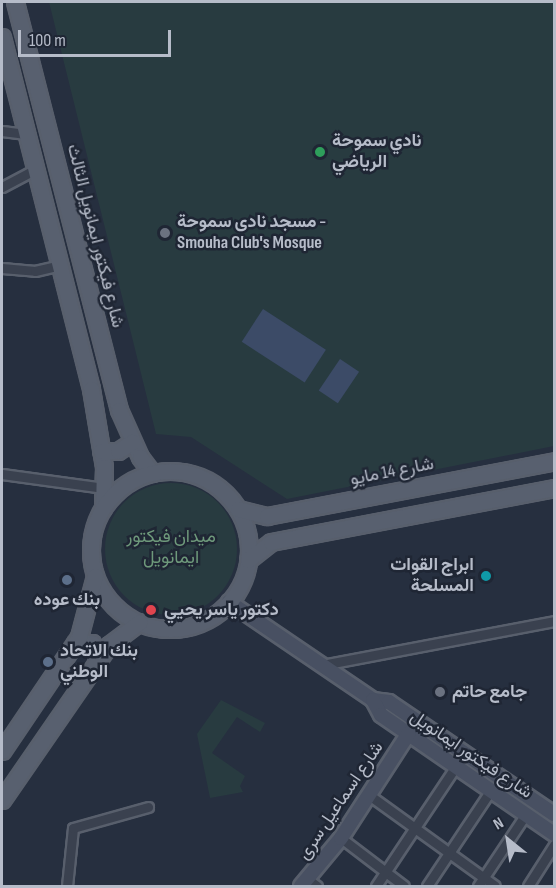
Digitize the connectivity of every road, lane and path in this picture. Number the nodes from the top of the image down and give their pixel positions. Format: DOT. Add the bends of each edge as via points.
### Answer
graph roads {
  1 [pos="15,2"];
  2 [pos="2,37"];
  3 [pos="2,131"];
  4 [pos="28,134"];
  5 [pos="36,169"];
  6 [pos="2,187"];
  7 [pos="60,265"];
  8 [pos="2,268"];
  9 [pos="132,442"];
  10 [pos="101,451"];
  11 [pos="555,461"];
  12 [pos="152,473"];
  13 [pos="2,474"];
  14 [pos="104,488"];
  15 [pos="555,488"];
  16 [pos="103,508"];
  17 [pos="238,509"];
  18 [pos="248,560"];
  19 [pos="95,576"];
  20 [pos="229,602"];
  21 [pos="555,621"];
  22 [pos="139,622"];
  23 [pos="75,644"];
  24 [pos="98,660"];
  25 [pos="322,666"];
  26 [pos="373,700"];
  27 [pos="409,733"];
  28 [pos="2,751"];
  29 [pos="456,766"];
  30 [pos="491,790"];
  31 [pos="369,795"];
  32 [pos="2,800"];
  33 [pos="148,807"];
  34 [pos="526,814"];
  35 [pos="555,814"];
  36 [pos="415,828"];
  37 [pos="555,834"];
  38 [pos="341,838"];
  39 [pos="555,845"];
  40 [pos="449,853"];
  41 [pos="385,872"];
  42 [pos="481,882"];
  43 [pos="309,884"];
  44 [pos="67,886"];
  45 [pos="376,886"];
  46 [pos="404,886"];
  47 [pos="427,886"];
  48 [pos="495,886"];
  49 [pos="528,886"];
  1 -- 9 [label="main road, شارع فيكتور ايمانويل الثالث" via="119,410"];
  2 -- 4 [label="main road"];
  3 -- 4 [label="street"];
  4 -- 5 [label="main road"];
  5 -- 6 [label="street"];
  5 -- 7 [label="main road"];
  7 -- 8 [label="street" via="35,271"];
  7 -- 10 [label="main road" via="91,389"];
  9 -- 10 [label="main road" via="118,451"];
  9 -- 12 [label="main road, شارع فيكتور ايمانويل الثالث"];
  10 -- 14 [label="main road"];
  11 -- 17 [label="main road, شارع 14 مايو" via="267,516"];
  12 -- 16 [label="main road" via="119,490"];
  12 -- 17 [label="main road" via="194,475 214,484"];
  13 -- 14 [label="street"];
  14 -- 16 [label="main road"];
  15 -- 18 [label="main road" via="271,542"];
  16 -- 19 [label="main road" via="92,536"];
  17 -- 18 [label="main road" via="246,529"];
  18 -- 20 [label="main road"];
  19 -- 22 [label="main road" via="109,600"];
  19 -- 23 [label="main road" via="86,622"];
  20 -- 22 [label="main road" via="210,617 188,626 163,628"];
  20 -- 25 [label="main road, شارع فيكتور ايمانويل"];
  21 -- 25 [label="street"];
  22 -- 24 [label="main road" via="122,632"];
  23 -- 24 [label="main road" via="93,643"];
  23 -- 28 [label="main road"];
  24 -- 32 [label="main road"];
  25 -- 26 [label="main road, شارع فيكتور ايمانويل"];
  26 -- 27 [label="main road, شارع فيكتور ايمانويل" via="381,715"];
  26 -- 35 [label="main road, شارع فيكتور ايمانويل" via="389,702"];
  27 -- 29 [label="main road, شارع فيكتور ايمانويل"];
  27 -- 31 [label="main road, شارع اسماعيل سرى"];
  29 -- 30 [label="main road, شارع فيكتور ايمانويل"];
  29 -- 36 [label="street"];
  30 -- 34 [label="main road, شارع فيكتور ايمانويل"];
  30 -- 40 [label="street"];
  31 -- 36 [label="street"];
  31 -- 38 [label="main road, شارع اسماعيل سرى"];
  33 -- 44 [label="street" via="73,828"];
  34 -- 37 [label="main road, شارع فيكتور ايمانويل"];
  34 -- 42 [label="street"];
  36 -- 40 [label="street"];
  36 -- 41 [label="street"];
  38 -- 41 [label="street"];
  38 -- 43 [label="main road, شارع اسماعيل سرى"];
  39 -- 49 [label="street"];
  40 -- 42 [label="street"];
  40 -- 47 [label="street"];
  41 -- 45 [label="street"];
  41 -- 46 [label="street"];
  42 -- 48 [label="street"];
}
